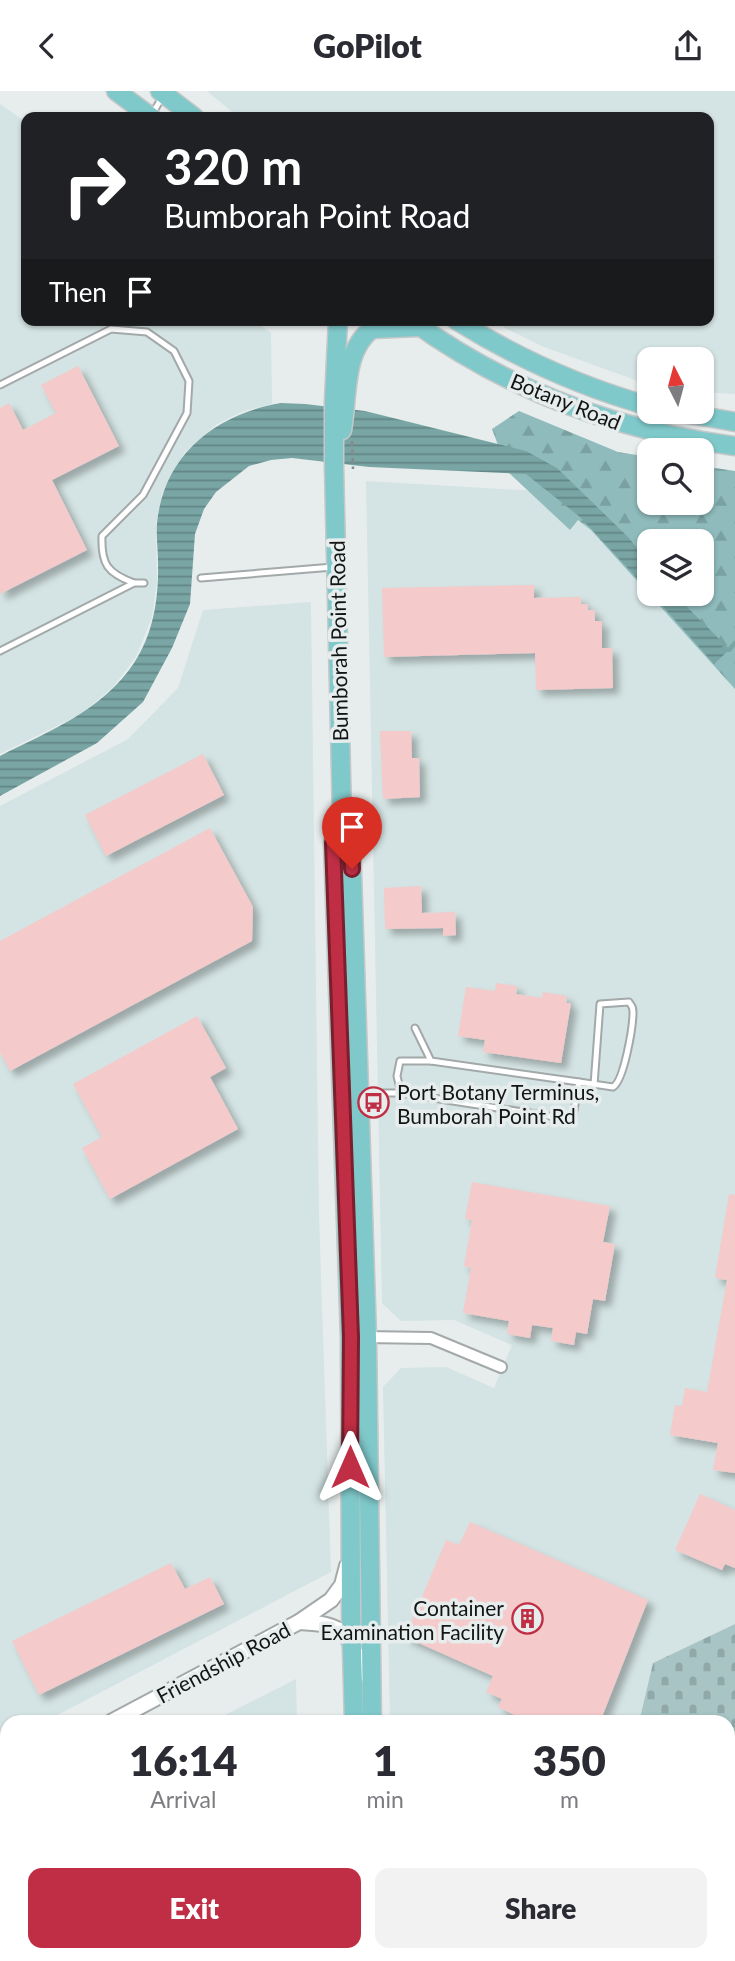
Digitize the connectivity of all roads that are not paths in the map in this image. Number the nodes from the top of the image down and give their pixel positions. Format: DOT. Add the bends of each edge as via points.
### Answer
graph roads {
  1 [pos="116,91"];
  2 [pos="162,92"];
  3 [pos="144,112"];
  4 [pos="153,112"];
  5 [pos="188,112"];
  6 [pos="338,326"];
  7 [pos="390,326"];
  8 [pos="420,326"];
  9 [pos="466,326"];
  10 [pos="0,385"];
  11 [pos="637,402"];
  12 [pos="340,403"];
  13 [pos="714,418"];
  14 [pos="735,422"];
  15 [pos="735,446"];
  16 [pos="337,567"];
  17 [pos="201,578"];
  18 [pos="134,583"];
  19 [pos="144,583"];
  20 [pos="0,651"];
  21 [pos="342,817"];
  22 [pos="415,1028"];
  23 [pos="359,1032"];
  24 [pos="338,1033"];
  25 [pos="431,1061"];
  26 [pos="579,1082"];
  27 [pos="594,1084"];
  28 [pos="361,1093"];
  29 [pos="401,1093"];
  30 [pos="358,1337"];
  31 [pos="500,1367"];
  32 [pos="351,1551"];
  33 [pos="299,1622"];
  34 [pos="353,1647"];
  35 [pos="370,1680"];
  36 [pos="124,1715"];
  37 [pos="354,1715"];
  38 [pos="372,1715"];
  1 -- 3 [label="main road"];
  2 -- 4 [label="lane"];
  2 -- 5 [label="main road"];
  6 -- 12 [label="main road, Bumborah Point Road"];
  7 -- 12 [label="main road, Bumborah Point Road" via="364,334 352,354"];
  8 -- 15 [label="main road, Botany Road" via="490,370 587,412 654,433"];
  9 -- 11 [label="main road, Botany Road" via="562,376"];
  10 -- 18 [label="lane" via="111,329 147,332 174,351 189,381 187,413 144,495 102,536 101,556 108,569"];
  12 -- 16 [label="main road, Bumborah Point Road" via="334,466"];
  13 -- 14 [label="main road"];
  16 -- 17 [label="lane"];
  16 -- 21 [label="main road, Bumborah Point Road"];
  18 -- 19 [label="lane"];
  18 -- 20 [label="lane"];
  21 -- 23 [label="main road, Bumborah Point Road" via="351,842"];
  21 -- 24 [label="main road, Bumborah Point Road" via="333,843"];
  22 -- 25 [label="lane"];
  23 -- 24 [label="street"];
  23 -- 28 [label="main road, Bumborah Point Road"];
  24 -- 30 [label="main road, Bumborah Point Road"];
  25 -- 26 [label="lane"];
  25 -- 29 [label="lane" via="400,1061"];
  26 -- 27 [label="lane"];
  26 -- 29 [label="lane" via="573,1116 568,1119"];
  27 -- 27 [label="lane" via="600,1004 629,1002 633,1011 619,1083 613,1087"];
  28 -- 29 [label="lane"];
  28 -- 30 [label="main road, Bumborah Point Road"];
  30 -- 31 [label="street" via="431,1338"];
  30 -- 32 [label="main road, Bumborah Point Road"];
  30 -- 35 [label="main road, Bumborah Point Road"];
  32 -- 33 [label="street, Friendship Road" via="342,1585 331,1600"];
  32 -- 34 [label="main road, Bumborah Point Road"];
  33 -- 34 [label="street, Friendship Road" via="332,1625"];
  33 -- 36 [label="street, Friendship Road"];
  34 -- 35 [label="street, Friendship Road"];
  34 -- 37 [label="main road, Bumborah Point Road"];
  35 -- 38 [label="main road, Bumborah Point Road"];
}
